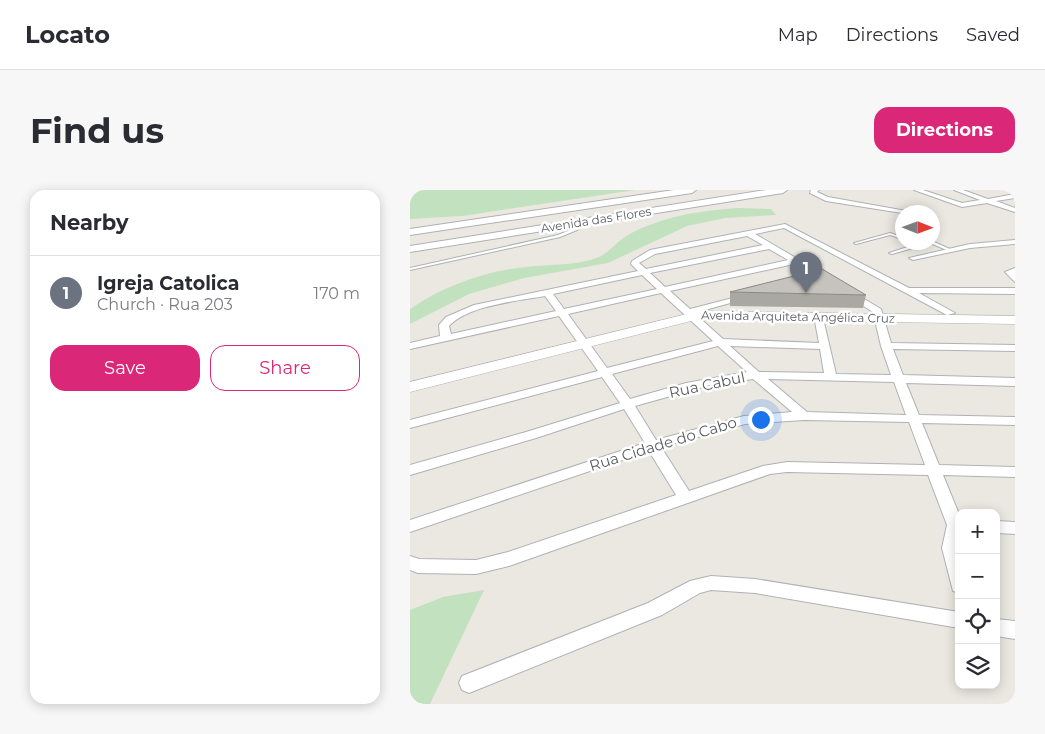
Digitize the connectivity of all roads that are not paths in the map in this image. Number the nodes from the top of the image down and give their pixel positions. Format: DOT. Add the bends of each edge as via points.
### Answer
graph roads {
  1 [pos="692,190"];
  2 [pos="783,190"];
  3 [pos="816,190"];
  4 [pos="917,190"];
  5 [pos="957,190"];
  6 [pos="998,190"];
  7 [pos="751,193"];
  8 [pos="1015,196"];
  9 [pos="990,201"];
  10 [pos="576,206"];
  11 [pos="895,210"];
  12 [pos="1015,210"];
  13 [pos="600,219"];
  14 [pos="585,221"];
  15 [pos="410,232"];
  16 [pos="748,233"];
  17 [pos="895,236"];
  18 [pos="1015,242"];
  19 [pos="856,243"];
  20 [pos="770,246"];
  21 [pos="940,246"];
  22 [pos="410,250"];
  23 [pos="903,250"];
  24 [pos="950,250"];
  25 [pos="891,253"];
  26 [pos="913,258"];
  27 [pos="795,261"];
  28 [pos="639,268"];
  29 [pos="410,269"];
  30 [pos="823,277"];
  31 [pos="805,281"];
  32 [pos="665,290"];
  33 [pos="907,290"];
  34 [pos="1015,291"];
  35 [pos="546,292"];
  36 [pos="759,292"];
  37 [pos="561,313"];
  38 [pos="690,313"];
  39 [pos="950,313"];
  40 [pos="878,314"];
  41 [pos="1015,315"];
  42 [pos="819,316"];
  43 [pos="1015,320"];
  44 [pos="446,338"];
  45 [pos="580,341"];
  46 [pos="721,342"];
  47 [pos="410,346"];
  48 [pos="824,346"];
  49 [pos="886,346"];
  50 [pos="1015,348"];
  51 [pos="603,372"];
  52 [pos="756,375"];
  53 [pos="410,377"];
  54 [pos="831,377"];
  55 [pos="899,379"];
  56 [pos="1015,382"];
  57 [pos="410,387"];
  58 [pos="627,404"];
  59 [pos="804,416"];
  60 [pos="913,419"];
  61 [pos="1015,421"];
  62 [pos="410,424"];
  63 [pos="654,445"];
  64 [pos="934,469"];
  65 [pos="410,470"];
  66 [pos="1015,472"];
  67 [pos="685,497"];
  68 [pos="955,520"];
  69 [pos="410,526"];
  70 [pos="1000,527"];
  71 [pos="955,528"];
  72 [pos="1015,528"];
  73 [pos="414,565"];
  74 [pos="955,569"];
  75 [pos="955,619"];
  76 [pos="1000,628"];
  77 [pos="1015,630"];
  78 [pos="469,683"];
  1 -- 10 [label="main road, Avenida das Flores"];
  2 -- 7 [label="main road, Avenida das Flores"];
  3 -- 11 [label="street" via="813,194 826,199"];
  4 -- 9 [label="street" via="966,205"];
  5 -- 9 [label="street"];
  6 -- 8 [label="street"];
  7 -- 13 [label="main road, Avenida das Flores"];
  8 -- 9 [label="street"];
  9 -- 12 [label="street"];
  10 -- 13 [label="main road" via="563,211 560,216"];
  10 -- 15 [label="main road, Avenida das Flores"];
  13 -- 14 [label="main road, Avenida das Flores"];
  14 -- 22 [label="main road, Avenida das Flores"];
  14 -- 29 [label="lane" via="559,236"];
  16 -- 20 [label="street"];
  16 -- 28 [label="street" via="653,252 639,258"];
  16 -- 33 [label="street" via="785,226"];
  17 -- 19 [label="lane" via="890,234"];
  18 -- 24 [label="street"];
  20 -- 27 [label="street"];
  20 -- 28 [label="street"];
  21 -- 24 [label="lane"];
  23 -- 25 [label="lane"];
  24 -- 26 [label="street"];
  27 -- 30 [label="street"];
  27 -- 32 [label="street"];
  28 -- 32 [label="street"];
  28 -- 35 [label="street"];
  30 -- 31 [label="street"];
  30 -- 40 [label="street"];
  32 -- 37 [label="street"];
  32 -- 38 [label="street"];
  33 -- 34 [label="street"];
  33 -- 39 [label="street"];
  35 -- 37 [label="street"];
  35 -- 44 [label="street" via="462,313 444,325"];
  36 -- 38 [label="street"];
  37 -- 44 [label="street"];
  37 -- 45 [label="street"];
  38 -- 40 [label="street, Avenida Arquiteta Angélica Cruz"];
  38 -- 42 [label="street, Avenida Arquiteta Angélica Cruz"];
  38 -- 45 [label="street, Avenida Arquiteta Angélica Cruz"];
  38 -- 46 [label="street"];
  39 -- 40 [label="street, Avenida Arquiteta Angélica Cruz"];
  39 -- 41 [label="street, Avenida Arquiteta Angélica Cruz"];
  40 -- 42 [label="street, Avenida Arquiteta Angélica Cruz"];
  40 -- 43 [label="street, Avenida Arquiteta Angélica Cruz"];
  40 -- 49 [label="street"];
  42 -- 48 [label="street"];
  44 -- 47 [label="street"];
  45 -- 51 [label="street"];
  45 -- 53 [label="street, Avenida Arquiteta Angélica Cruz"];
  45 -- 57 [label="street, Avenida Arquiteta Angélica Cruz"];
  46 -- 48 [label="street"];
  46 -- 51 [label="street"];
  46 -- 52 [label="street"];
  48 -- 54 [label="street"];
  49 -- 50 [label="street"];
  49 -- 55 [label="street"];
  51 -- 58 [label="street"];
  51 -- 62 [label="street"];
  52 -- 54 [label="street, Rua Cabul"];
  52 -- 58 [label="street, Rua Cabul" via="713,381"];
  52 -- 59 [label="street"];
  54 -- 55 [label="street, Rua Cabul"];
  55 -- 56 [label="street, Rua Cabul"];
  55 -- 60 [label="street"];
  58 -- 63 [label="street"];
  58 -- 65 [label="street, Rua Cabul" via="512,442"];
  59 -- 60 [label="street, Rua Cidade do Cabo"];
  59 -- 63 [label="street, Rua Cidade do Cabo" via="766,416 744,420"];
  60 -- 61 [label="street, Rua Cidade do Cabo"];
  60 -- 64 [label="street"];
  63 -- 67 [label="street"];
  63 -- 69 [label="street, Rua Cidade do Cabo"];
  64 -- 66 [label="street"];
  64 -- 67 [label="street" via="778,468 742,476"];
  64 -- 68 [label="street"];
  67 -- 73 [label="street" via="509,559 476,566"];
  70 -- 72 [label="street"];
  71 -- 74 [label="street" via="950,548"];
  75 -- 78 [label="street" via="755,586 711,583 696,586 655,609"];
  76 -- 77 [label="street"];
}
